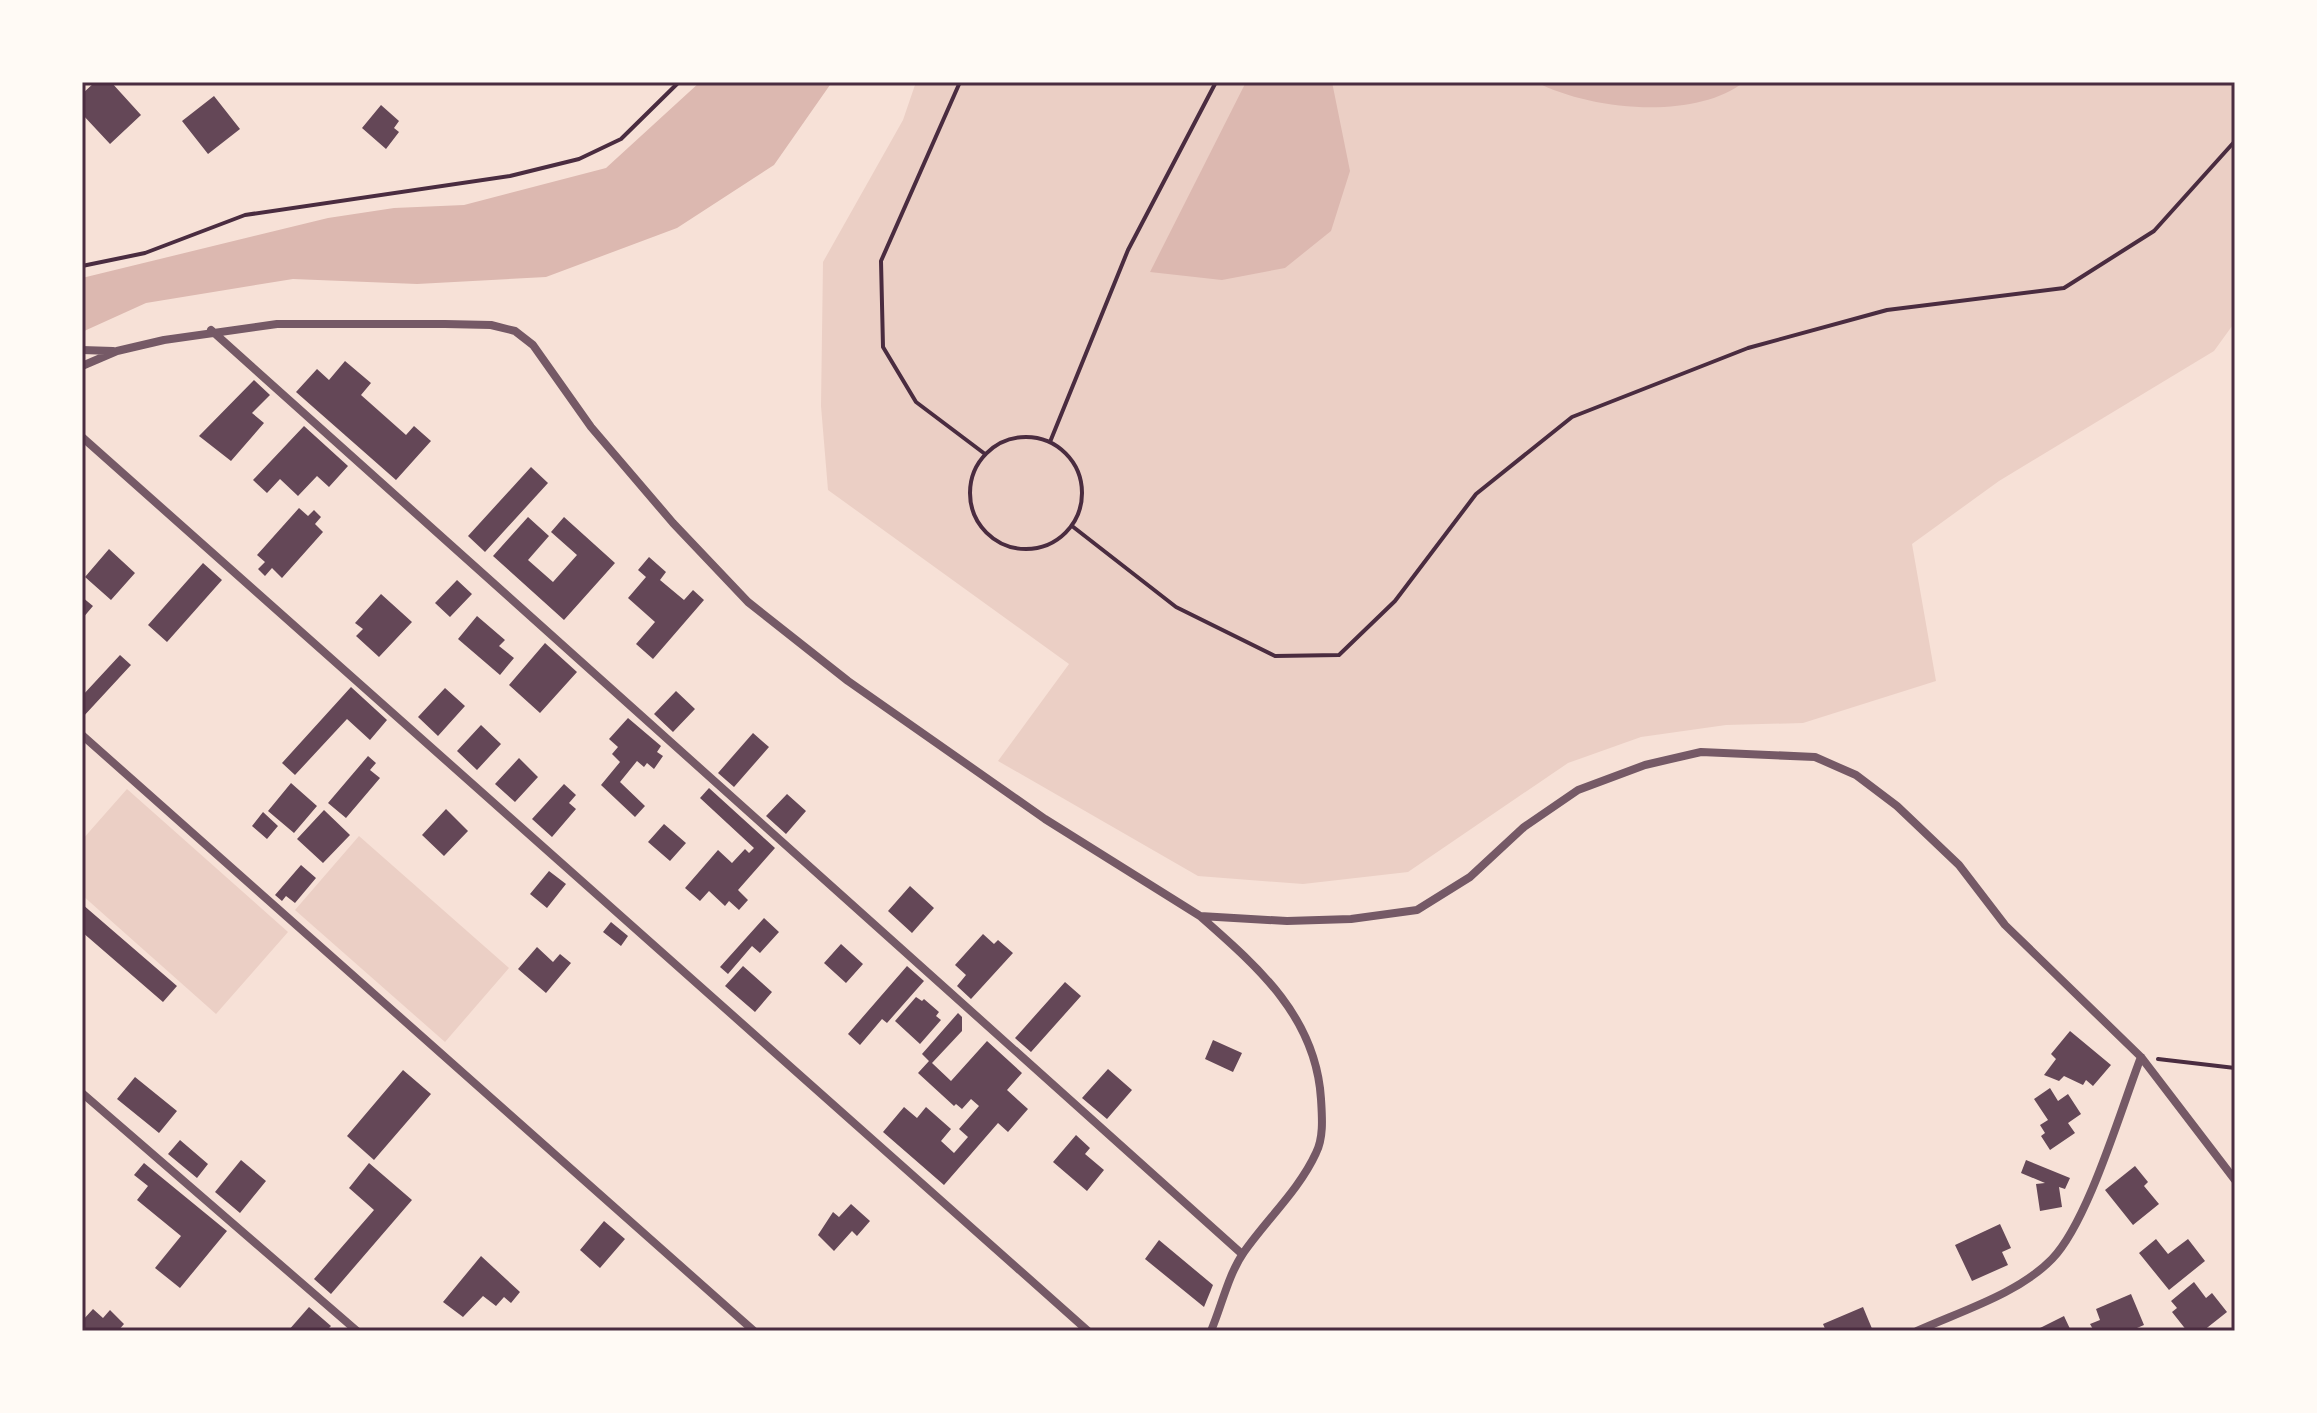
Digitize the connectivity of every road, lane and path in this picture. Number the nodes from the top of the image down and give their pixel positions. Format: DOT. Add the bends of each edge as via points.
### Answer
graph roads {
  1 [pos="679,82"];
  2 [pos="960,82"];
  3 [pos="1216,82"];
  4 [pos="2235,141"];
  5 [pos="82,266"];
  6 [pos="211,330"];
  7 [pos="82,350"];
  8 [pos="117,351"];
  9 [pos="82,366"];
  10 [pos="82,437"];
  11 [pos="1050,442"];
  12 [pos="985,454"];
  13 [pos="1072,526"];
  14 [pos="82,735"];
  15 [pos="1200,916"];
  16 [pos="2141,1057"];
  17 [pos="2235,1068"];
  18 [pos="82,1093"];
  19 [pos="2235,1180"];
  20 [pos="1242,1254"];
  21 [pos="357,1331"];
  22 [pos="754,1331"];
  23 [pos="1088,1331"];
  24 [pos="1211,1331"];
  25 [pos="1917,1331"];
  1 -- 5 [label="path" via="621,139 579,159 510,176 245,215 145,253"];
  2 -- 12 [label="path" via="881,261 883,347 916,402"];
  3 -- 11 [label="path" via="1128,250"];
  4 -- 13 [label="path" via="2154,231 2064,288 1887,310 1748,348 1572,417 1476,494 1395,601 1339,655 1275,656 1176,607"];
  6 -- 8 [label="street"];
  6 -- 15 [label="street" via="277,324 445,324 515,331 533,345 591,427 673,523 748,602 848,681 1045,819"];
  6 -- 20 [label="street"];
  7 -- 8 [label="street"];
  8 -- 9 [label="street"];
  10 -- 23 [label="street"];
  11 -- 12 [label="path" via="1015,437"];
  11 -- 13 [label="path" via="1077,469 1081,508"];
  12 -- 13 [label="path" via="970,486 973,512 987,535 1021,550 1041,548"];
  14 -- 22 [label="street"];
  15 -- 16 [label="street" via="1287,921 1417,910 1470,877 1524,827 1578,790 1645,765 1701,752 1815,757 1856,775 1897,806 1959,865 2005,925"];
  15 -- 20 [label="street" via="1283,997 1315,1057 1320,1083 1323,1120 1318,1150"];
  16 -- 17 [label="path"];
  16 -- 19 [label="street"];
  16 -- 25 [label="street" via="2071,1233 2052,1259 2024,1281"];
  18 -- 21 [label="street"];
  20 -- 24 [label="street"];
}
